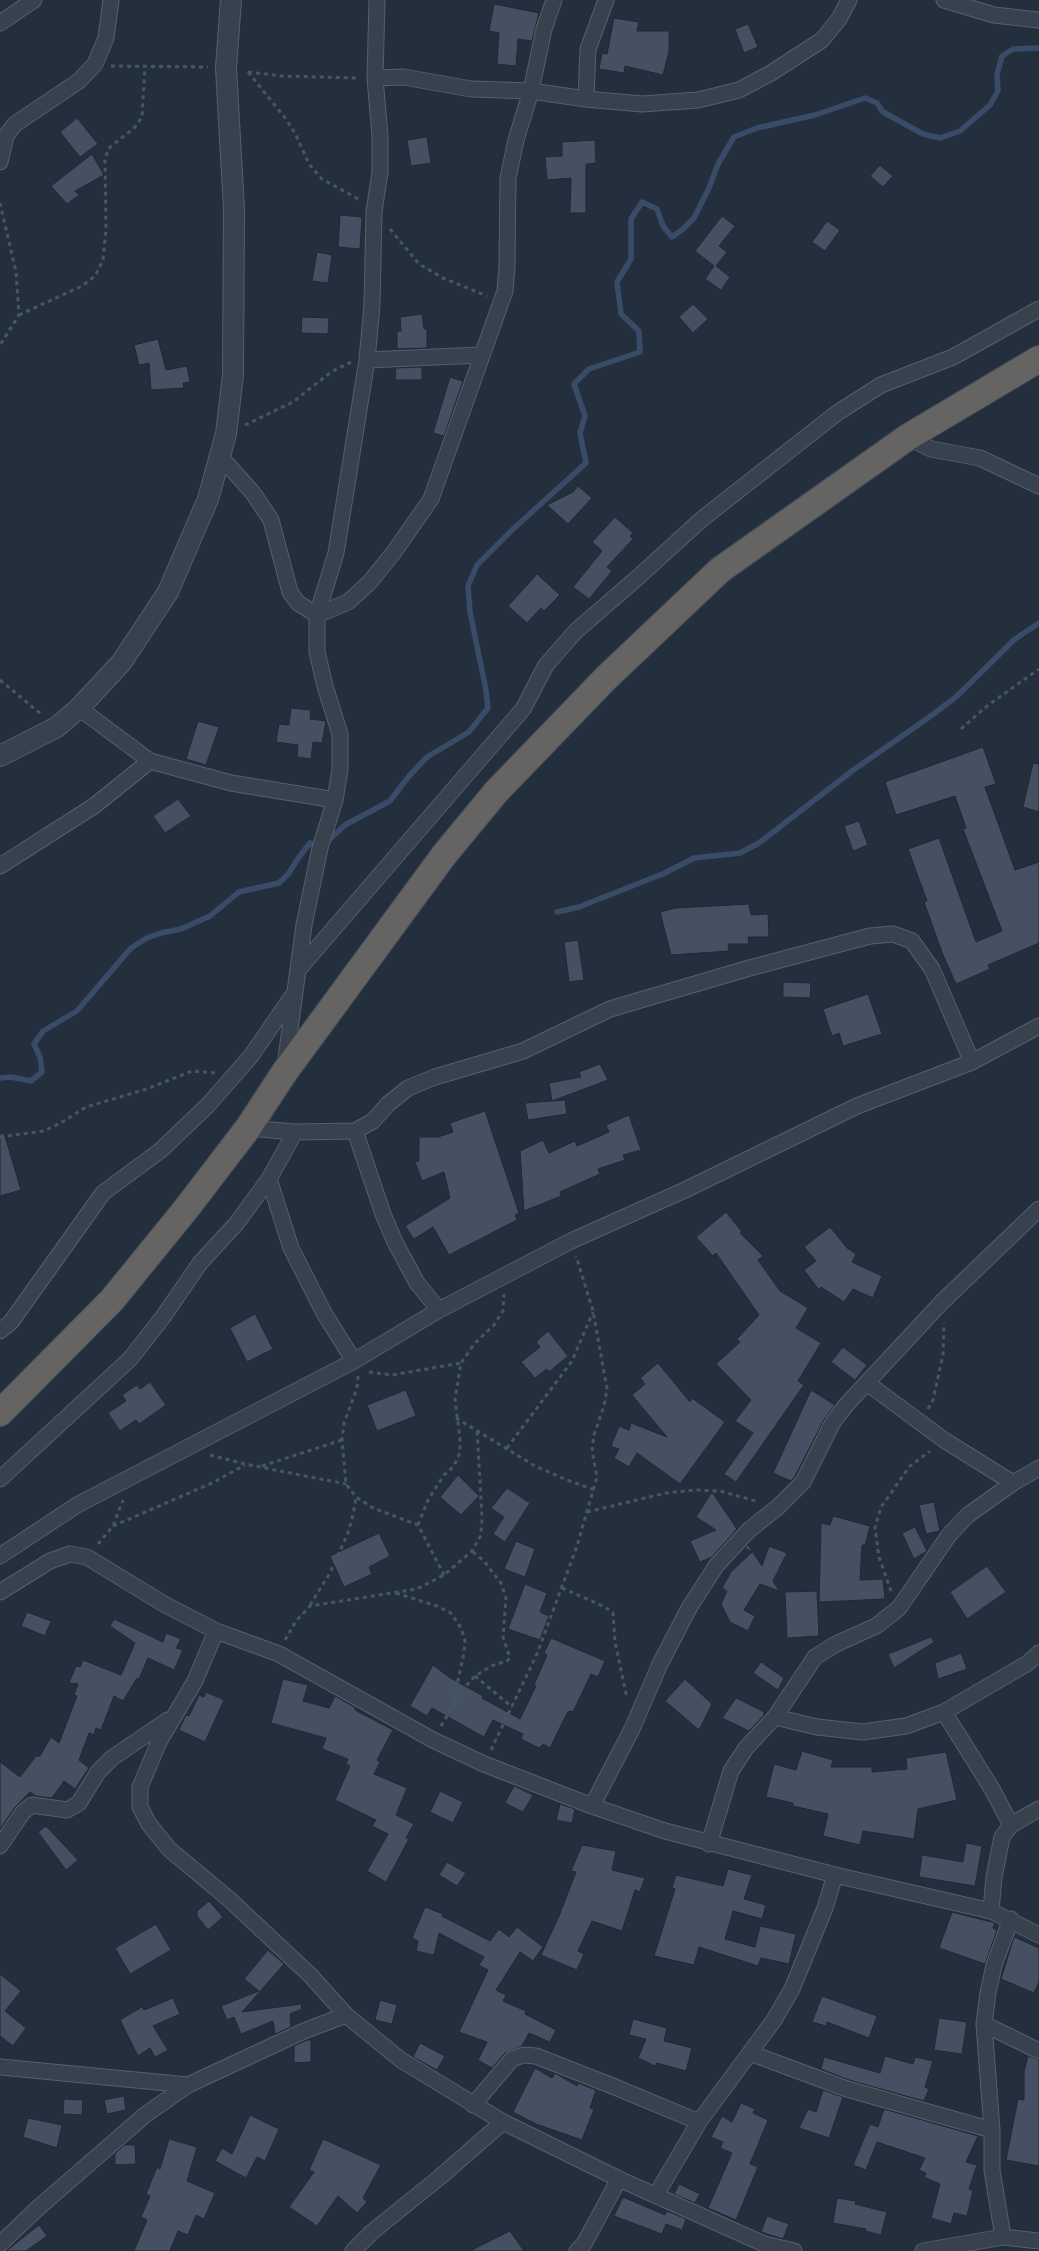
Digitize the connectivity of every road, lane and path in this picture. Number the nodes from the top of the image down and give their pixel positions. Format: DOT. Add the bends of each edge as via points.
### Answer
graph roads {
  1 [pos="34,0"];
  2 [pos="111,0"];
  3 [pos="231,0"];
  4 [pos="377,0"];
  5 [pos="554,0"];
  6 [pos="606,0"];
  7 [pos="849,0"];
  8 [pos="944,0"];
  9 [pos="1039,20"];
  10 [pos="0,23"];
  11 [pos="95,64"];
  12 [pos="145,66"];
  13 [pos="226,68"];
  14 [pos="248,72"];
  15 [pos="375,78"];
  16 [pos="531,91"];
  17 [pos="586,99"];
  18 [pos="0,162"];
  19 [pos="0,203"];
  20 [pos="374,212"];
  21 [pos="502,301"];
  22 [pos="1039,309"];
  23 [pos="19,314"];
  24 [pos="0,345"];
  25 [pos="481,355"];
  26 [pos="1039,359"];
  27 [pos="367,360"];
  28 [pos="226,434"];
  29 [pos="908,437"];
  30 [pos="220,456"];
  31 [pos="1039,486"];
  32 [pos="317,615"];
  33 [pos="1039,669"];
  34 [pos="0,680"];
  35 [pos="79,708"];
  36 [pos="58,727"];
  37 [pos="961,729"];
  38 [pos="0,756"];
  39 [pos="150,761"];
  40 [pos="335,800"];
  41 [pos="0,866"];
  42 [pos="298,970"];
  43 [pos="295,992"];
  44 [pos="1039,1026"];
  45 [pos="972,1062"];
  46 [pos="284,1073"];
  47 [pos="232,1076"];
  48 [pos="248,1128"];
  49 [pos="355,1131"];
  50 [pos="296,1132"];
  51 [pos="0,1137"];
  52 [pos="269,1179"];
  53 [pos="1039,1209"];
  54 [pos="571,1241"];
  55 [pos="504,1276"];
  56 [pos="942,1302"];
  57 [pos="439,1310"];
  58 [pos="593,1311"];
  59 [pos="0,1330"];
  60 [pos="461,1362"];
  61 [pos="356,1366"];
  62 [pos="867,1383"];
  63 [pos="0,1413"];
  64 [pos="456,1417"];
  65 [pos="921,1423"];
  66 [pos="477,1429"];
  67 [pos="342,1440"];
  68 [pos="944,1440"];
  69 [pos="186,1448"];
  70 [pos="506,1448"];
  71 [pos="245,1464"];
  72 [pos="262,1467"];
  73 [pos="1039,1468"];
  74 [pos="132,1476"];
  75 [pos="0,1479"];
  76 [pos="346,1484"];
  77 [pos="1013,1484"];
  78 [pos="595,1490"];
  79 [pos="356,1497"];
  80 [pos="778,1507"];
  81 [pos="587,1512"];
  82 [pos="113,1526"];
  83 [pos="418,1526"];
  84 [pos="472,1551"];
  85 [pos="0,1556"];
  86 [pos="87,1557"];
  87 [pos="444,1575"];
  88 [pos="562,1588"];
  89 [pos="0,1592"];
  90 [pos="396,1593"];
  91 [pos="310,1606"];
  92 [pos="898,1608"];
  93 [pos="216,1631"];
  94 [pos="1039,1652"];
  95 [pos="279,1654"];
  96 [pos="475,1676"];
  97 [pos="452,1707"];
  98 [pos="512,1707"];
  99 [pos="178,1712"];
  100 [pos="944,1712"];
  101 [pos="775,1717"];
  102 [pos="632,1729"];
  103 [pos="433,1740"];
  104 [pos="484,1764"];
  105 [pos="592,1806"];
  106 [pos="1039,1809"];
  107 [pos="1011,1825"];
  108 [pos="709,1844"];
  109 [pos="0,1846"];
  110 [pos="835,1875"];
  111 [pos="991,1911"];
  112 [pos="1011,1919"];
  113 [pos="1039,1935"];
  114 [pos="346,2015"];
  115 [pos="984,2024"];
  116 [pos="1039,2051"];
  117 [pos="750,2054"];
  118 [pos="0,2067"];
  119 [pos="188,2085"];
  120 [pos="473,2105"];
  121 [pos="502,2122"];
  122 [pos="700,2122"];
  123 [pos="992,2130"];
  124 [pos="619,2179"];
  125 [pos="656,2195"];
  126 [pos="1003,2237"];
  127 [pos="1039,2241"];
  128 [pos="0,2244"];
  129 [pos="970,2247"];
  130 [pos="583,2249"];
  131 [pos="353,2251"];
  132 [pos="794,2251"];
  133 [pos="923,2251"];
  1 -- 10 [label="street"];
  2 -- 11 [label="street" via="106,38"];
  3 -- 13 [label="street"];
  4 -- 15 [label="street"];
  5 -- 16 [label="street" via="544,29"];
  6 -- 17 [label="street" via="588,49"];
  7 -- 17 [label="street" via="822,40 739,90 698,100 642,104"];
  8 -- 9 [label="street" via="994,15"];
  11 -- 12 [label="path" via="121,68"];
  11 -- 18 [label="street" via="79,81 15,124 6,136"];
  12 -- 13 [label="path"];
  12 -- 23 [label="path" via="142,117 108,149 105,160 106,228 103,260 95,276 82,286"];
  13 -- 14 [label="path"];
  13 -- 28 [label="street" via="234,209 233,376"];
  14 -- 15 [label="path"];
  14 -- 20 [label="path" via="286,119 310,164 322,179"];
  15 -- 16 [label="street" via="404,77 471,89"];
  15 -- 20 [label="street" via="380,163"];
  16 -- 17 [label="street"];
  16 -- 21 [label="street" via="508,178 507,266"];
  19 -- 23 [label="path" via="16,272"];
  20 -- 21 [label="path" via="419,264 442,278"];
  20 -- 27 [label="street"];
  21 -- 25 [label="street"];
  22 -- 42 [label="street" via="953,357 881,385 837,412 702,518 576,631 546,665 523,709"];
  23 -- 24 [label="path"];
  25 -- 27 [label="street"];
  25 -- 32 [label="street" via="431,499 369,583 348,602"];
  26 -- 29 [label="highway"];
  27 -- 28 [label="path" via="352,362 331,372 293,402"];
  27 -- 32 [label="street" via="336,553"];
  28 -- 30 [label="street"];
  29 -- 31 [label="street" via="932,449 980,458"];
  29 -- 46 [label="highway" via="720,570 606,678 496,792 444,855"];
  30 -- 32 [label="street" via="253,493 271,520 290,592 298,603"];
  30 -- 35 [label="street" via="208,499 168,592 121,663"];
  32 -- 40 [label="street" via="318,652 340,734 340,770"];
  33 -- 37 [label="path"];
  34 -- 36 [label="path"];
  35 -- 36 [label="street"];
  35 -- 39 [label="street"];
  36 -- 38 [label="street"];
  39 -- 40 [label="street" via="231,783"];
  39 -- 41 [label="street" via="94,806"];
  40 -- 42 [label="street" via="320,848"];
  42 -- 43 [label="street"];
  43 -- 46 [label="street"];
  43 -- 47 [label="street"];
  44 -- 45 [label="street"];
  45 -- 49 [label="street" via="932,968 912,941 893,934 870,936 746,968 610,1009 523,1051 408,1088 373,1121"];
  45 -- 54 [label="street" via="857,1106 685,1190"];
  46 -- 48 [label="highway"];
  47 -- 51 [label="path" via="192,1071 86,1108 44,1131"];
  47 -- 59 [label="street" via="208,1105 161,1150 103,1192 10,1322"];
  48 -- 50 [label="street"];
  48 -- 63 [label="highway" via="112,1300"];
  49 -- 50 [label="street"];
  49 -- 57 [label="street" via="394,1242 417,1283"];
  50 -- 52 [label="street"];
  52 -- 61 [label="street" via="291,1248"];
  52 -- 75 [label="street" via="236,1224 200,1263 130,1359"];
  53 -- 56 [label="street"];
  54 -- 55 [label="street"];
  54 -- 58 [label="path"];
  55 -- 57 [label="street"];
  55 -- 60 [label="path" via="503,1311"];
  56 -- 62 [label="street"];
  56 -- 65 [label="path" via="944,1355 932,1400"];
  57 -- 61 [label="street"];
  58 -- 70 [label="path" via="572,1361"];
  58 -- 78 [label="path" via="607,1389 592,1451 597,1477"];
  60 -- 61 [label="path" via="392,1375"];
  60 -- 64 [label="path" via="455,1399"];
  61 -- 67 [label="path" via="357,1388 344,1423"];
  61 -- 69 [label="street"];
  62 -- 65 [label="street"];
  62 -- 80 [label="street" via="833,1422 803,1482"];
  64 -- 66 [label="path"];
  64 -- 83 [label="path" via="460,1453 428,1500"];
  65 -- 68 [label="street"];
  66 -- 70 [label="path"];
  66 -- 84 [label="path" via="482,1517 481,1535"];
  67 -- 72 [label="path"];
  67 -- 76 [label="path"];
  68 -- 77 [label="street"];
  68 -- 92 [label="path" via="910,1466 881,1507 875,1528 879,1557"];
  69 -- 71 [label="path"];
  69 -- 74 [label="street"];
  70 -- 78 [label="path" via="535,1466"];
  71 -- 72 [label="path"];
  71 -- 82 [label="path" via="212,1483"];
  72 -- 76 [label="path"];
  73 -- 77 [label="street"];
  74 -- 82 [label="path"];
  74 -- 85 [label="street" via="77,1505"];
  76 -- 79 [label="path"];
  77 -- 92 [label="street" via="955,1528"];
  78 -- 81 [label="path"];
  79 -- 83 [label="path" via="372,1508"];
  79 -- 91 [label="path" via="348,1533 330,1573"];
  80 -- 81 [label="path" via="720,1491 695,1490 666,1493"];
  80 -- 102 [label="street" via="749,1530 716,1566 689,1608 660,1664"];
  81 -- 88 [label="path"];
  82 -- 86 [label="path"];
  83 -- 87 [label="path"];
  84 -- 87 [label="path"];
  84 -- 96 [label="path" via="501,1582 506,1598 503,1642 510,1658"];
  86 -- 89 [label="street" via="70,1554 50,1561"];
  86 -- 93 [label="street"];
  87 -- 90 [label="path" via="417,1588"];
  88 -- 98 [label="path" via="537,1654"];
  88 -- 102 [label="path" via="612,1613 614,1642"];
  90 -- 91 [label="path"];
  90 -- 97 [label="path" via="451,1613 461,1628 465,1640 464,1653"];
  91 -- 95 [label="path" via="296,1621"];
  92 -- 101 [label="street" via="876,1626 815,1657"];
  93 -- 95 [label="street"];
  93 -- 99 [label="street"];
  94 -- 100 [label="street" via="1028,1663"];
  95 -- 103 [label="street"];
  96 -- 97 [label="path"];
  96 -- 98 [label="path"];
  97 -- 103 [label="path"];
  98 -- 104 [label="path"];
  99 -- 109 [label="street" via="112,1758 98,1772 79,1803 66,1810 32,1805 22,1812"];
  99 -- 114 [label="street" via="159,1742 140,1787 140,1807 149,1824 169,1849 311,1976"];
  100 -- 101 [label="street" via="906,1726 862,1732 817,1728"];
  100 -- 107 [label="street"];
  101 -- 108 [label="street" via="746,1748 731,1771"];
  102 -- 105 [label="street"];
  103 -- 104 [label="street"];
  104 -- 105 [label="street"];
  105 -- 108 [label="street"];
  106 -- 107 [label="street"];
  107 -- 111 [label="street" via="1002,1837"];
  108 -- 110 [label="street"];
  110 -- 111 [label="street"];
  110 -- 117 [label="street" via="792,1989"];
  111 -- 112 [label="street"];
  112 -- 113 [label="street"];
  112 -- 115 [label="street" via="994,1965"];
  114 -- 119 [label="street"];
  114 -- 120 [label="street" via="401,2060"];
  115 -- 116 [label="street"];
  115 -- 123 [label="street"];
  117 -- 122 [label="street"];
  117 -- 123 [label="street" via="847,2088"];
  118 -- 119 [label="street"];
  119 -- 128 [label="street" via="145,2115"];
  120 -- 121 [label="street"];
  120 -- 122 [label="street" via="512,2059 523,2055 545,2060"];
  121 -- 124 [label="street"];
  121 -- 131 [label="street"];
  122 -- 125 [label="street"];
  123 -- 126 [label="street" via="992,2170"];
  124 -- 125 [label="street"];
  124 -- 130 [label="street"];
  125 -- 132 [label="street" via="764,2244"];
  126 -- 127 [label="street"];
  126 -- 129 [label="street"];
  129 -- 133 [label="street"];
}
